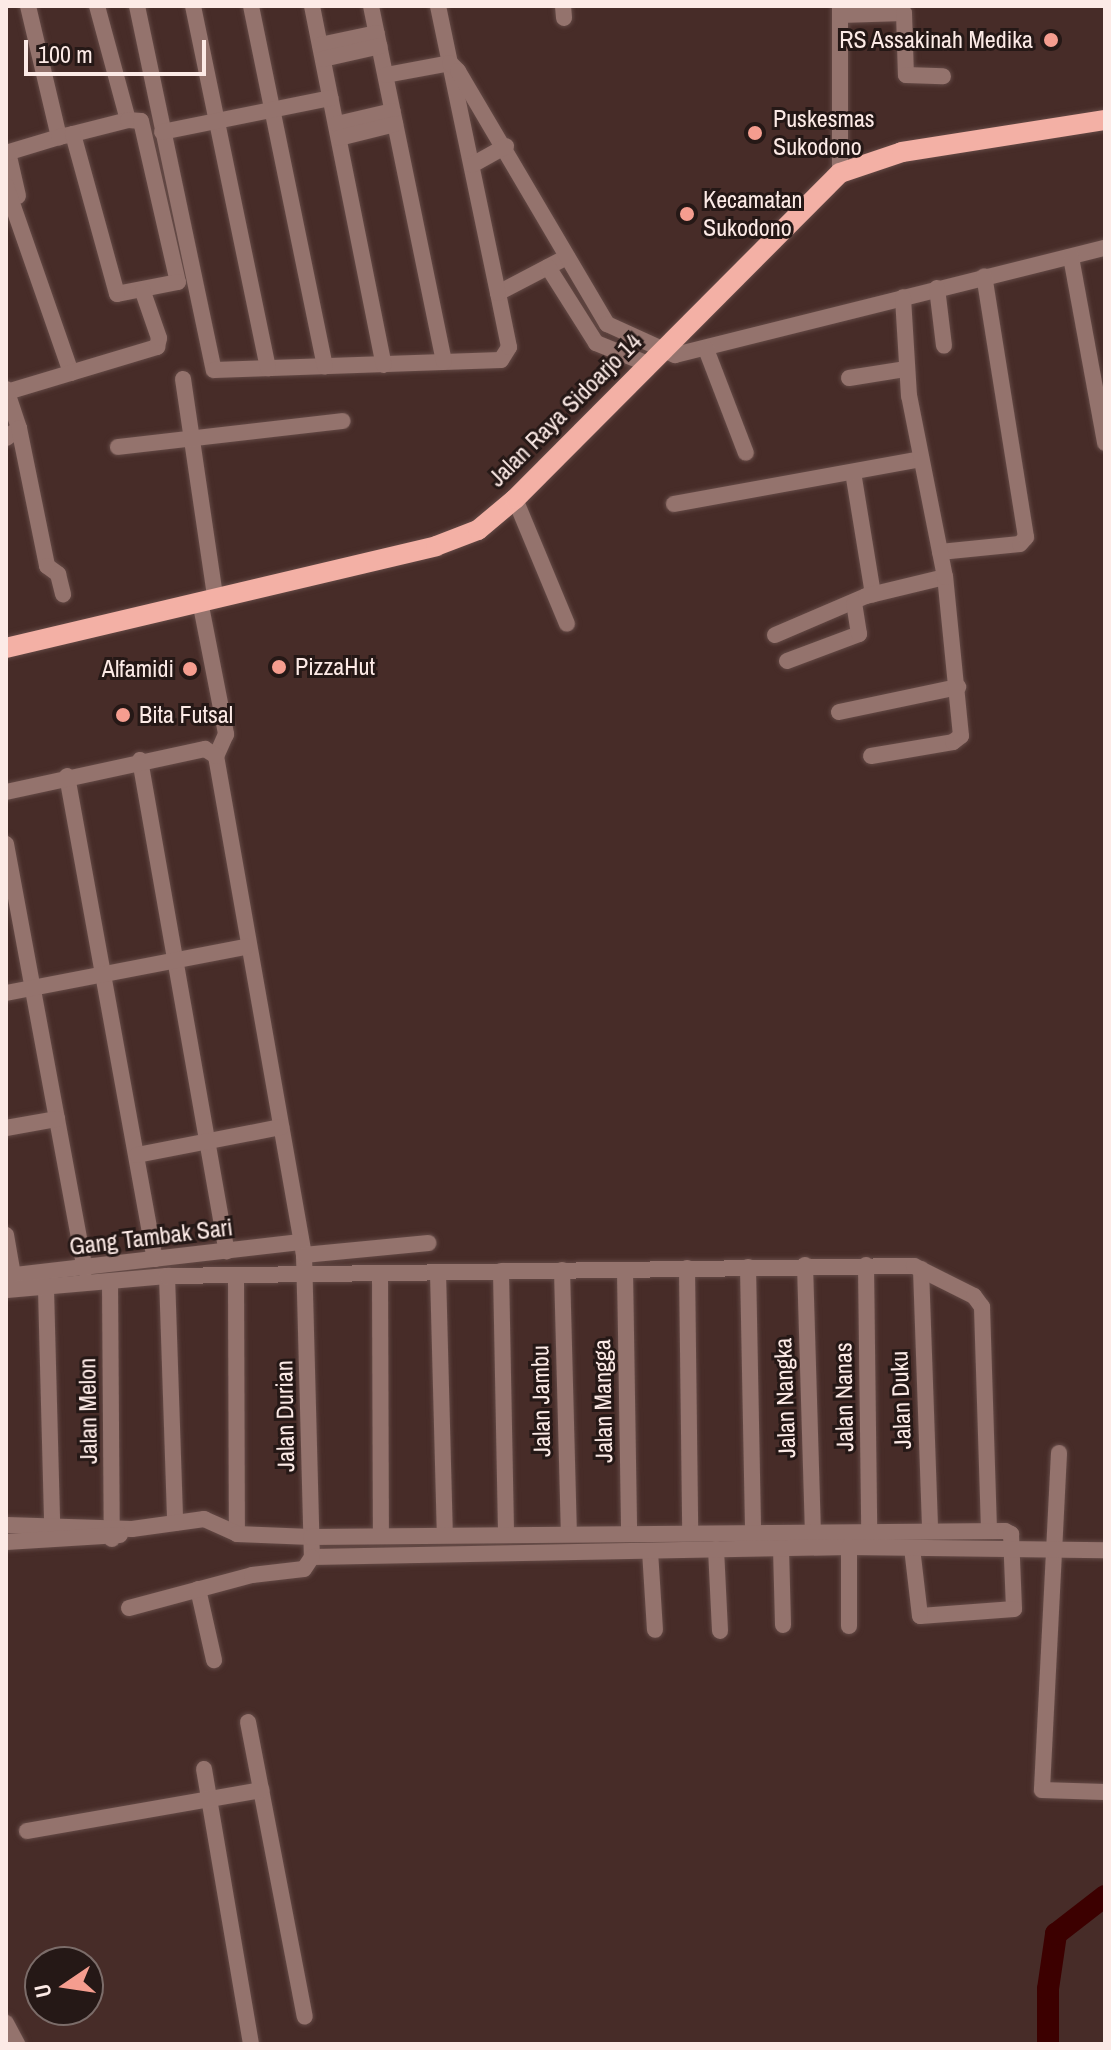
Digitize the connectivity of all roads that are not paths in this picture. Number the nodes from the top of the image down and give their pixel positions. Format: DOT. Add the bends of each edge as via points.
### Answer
graph roads {
  1 [pos="28,6"];
  2 [pos="97,6"];
  3 [pos="137,6"];
  4 [pos="193,6"];
  5 [pos="251,6"];
  6 [pos="312,6"];
  7 [pos="371,6"];
  8 [pos="438,6"];
  9 [pos="840,10"];
  10 [pos="378,40"];
  11 [pos="322,52"];
  12 [pos="453,69"];
  13 [pos="943,76"];
  14 [pos="387,80"];
  15 [pos="330,92"];
  16 [pos="269,107"];
  17 [pos="394,118"];
  18 [pos="217,119"];
  19 [pos="128,120"];
  20 [pos="1105,120"];
  21 [pos="338,131"];
  22 [pos="162,132"];
  23 [pos="66,136"];
  24 [pos="506,146"];
  25 [pos="7,152"];
  26 [pos="472,165"];
  27 [pos="840,173"];
  28 [pos="6,186"];
  29 [pos="26,241"];
  30 [pos="1105,248"];
  31 [pos="567,257"];
  32 [pos="1071,257"];
  33 [pos="548,267"];
  34 [pos="984,276"];
  35 [pos="579,280"];
  36 [pos="561,288"];
  37 [pos="937,288"];
  38 [pos="143,292"];
  39 [pos="498,293"];
  40 [pos="903,297"];
  41 [pos="607,324"];
  42 [pos="596,343"];
  43 [pos="944,346"];
  44 [pos="706,349"];
  45 [pos="654,358"];
  46 [pos="444,362"];
  47 [pos="384,365"];
  48 [pos="325,366"];
  49 [pos="268,368"];
  50 [pos="906,369"];
  51 [pos="71,373"];
  52 [pos="849,378"];
  53 [pos="183,379"];
  54 [pos="7,390"];
  55 [pos="342,421"];
  56 [pos="13,433"];
  57 [pos="190,436"];
  58 [pos="1105,443"];
  59 [pos="118,447"];
  60 [pos="746,453"];
  61 [pos="921,459"];
  62 [pos="853,472"];
  63 [pos="515,499"];
  64 [pos="674,504"];
  65 [pos="940,552"];
  66 [pos="945,577"];
  67 [pos="63,594"];
  68 [pos="873,594"];
  69 [pos="208,599"];
  70 [pos="854,603"];
  71 [pos="567,624"];
  72 [pos="775,635"];
  73 [pos="6,648"];
  74 [pos="787,661"];
  75 [pos="958,687"];
  76 [pos="839,712"];
  77 [pos="216,756"];
  78 [pos="871,756"];
  79 [pos="140,760"];
  80 [pos="67,776"];
  81 [pos="6,792"];
  82 [pos="6,844"];
  83 [pos="246,947"];
  84 [pos="173,962"];
  85 [pos="103,976"];
  86 [pos="32,989"];
  87 [pos="6,993"];
  88 [pos="57,1119"];
  89 [pos="281,1127"];
  90 [pos="6,1128"];
  91 [pos="208,1143"];
  92 [pos="137,1155"];
  93 [pos="6,1235"];
  94 [pos="428,1243"];
  95 [pos="302,1248"];
  96 [pos="227,1251"];
  97 [pos="155,1259"];
  98 [pos="805,1265"];
  99 [pos="866,1265"];
  100 [pos="748,1267"];
  101 [pos="687,1268"];
  102 [pos="921,1269"];
  103 [pos="85,1270"];
  104 [pos="562,1270"];
  105 [pos="625,1270"];
  106 [pos="501,1271"];
  107 [pos="438,1273"];
  108 [pos="380,1274"];
  109 [pos="236,1275"];
  110 [pos="306,1275"];
  111 [pos="167,1276"];
  112 [pos="8,1281"];
  113 [pos="110,1282"];
  114 [pos="46,1289"];
  115 [pos="1059,1453"];
  116 [pos="175,1523"];
  117 [pos="6,1525"];
  118 [pos="52,1525"];
  119 [pos="869,1529"];
  120 [pos="930,1529"];
  121 [pos="989,1529"];
  122 [pos="690,1530"];
  123 [pos="813,1530"];
  124 [pos="629,1531"];
  125 [pos="753,1531"];
  126 [pos="113,1532"];
  127 [pos="506,1532"];
  128 [pos="569,1532"];
  129 [pos="237,1534"];
  130 [pos="445,1534"];
  131 [pos="381,1535"];
  132 [pos="311,1537"];
  133 [pos="6,1542"];
  134 [pos="849,1547"];
  135 [pos="781,1548"];
  136 [pos="912,1548"];
  137 [pos="1057,1548"];
  138 [pos="716,1549"];
  139 [pos="1105,1550"];
  140 [pos="650,1551"];
  141 [pos="1013,1552"];
  142 [pos="312,1557"];
  143 [pos="198,1589"];
  144 [pos="129,1608"];
  145 [pos="783,1625"];
  146 [pos="849,1626"];
  147 [pos="655,1630"];
  148 [pos="720,1631"];
  149 [pos="214,1660"];
  150 [pos="248,1722"];
  151 [pos="204,1769"];
  152 [pos="261,1790"];
  153 [pos="1105,1792"];
  154 [pos="206,1799"];
  155 [pos="27,1831"];
  156 [pos="305,2017"];
  157 [pos="6,2023"];
  158 [pos="17,2044"];
  159 [pos="251,2044"];
  1 -- 23 [label="street"];
  2 -- 19 [label="street"];
  3 -- 22 [label="street"];
  4 -- 18 [label="street"];
  5 -- 16 [label="street"];
  6 -- 11 [label="street"];
  7 -- 10 [label="street"];
  8 -- 12 [label="street"];
  9 -- 13 [label="street" via="904,13 906,75"];
  9 -- 27 [label="street"];
  10 -- 11 [label="street"];
  10 -- 14 [label="street"];
  11 -- 15 [label="street"];
  12 -- 14 [label="street"];
  12 -- 24 [label="street"];
  12 -- 26 [label="street"];
  14 -- 17 [label="street"];
  15 -- 16 [label="street"];
  15 -- 21 [label="street"];
  16 -- 18 [label="street"];
  16 -- 48 [label="street"];
  17 -- 21 [label="street"];
  17 -- 46 [label="street"];
  18 -- 22 [label="street"];
  18 -- 49 [label="street"];
  19 -- 23 [label="street"];
  19 -- 38 [label="street" via="141,121 144,128 180,276 177,283"];
  20 -- 27 [label="main road, Jalan Raya Sidoarjo 14" via="902,152"];
  21 -- 47 [label="street"];
  22 -- 49 [label="street" via="210,363 217,371"];
  23 -- 25 [label="street"];
  23 -- 38 [label="street" via="116,290 122,296"];
  24 -- 26 [label="street"];
  24 -- 31 [label="street"];
  25 -- 29 [label="street"];
  26 -- 39 [label="street"];
  27 -- 45 [label="main road, Jalan Raya Sidoarjo 14"];
  28 -- 29 [label="street"];
  29 -- 51 [label="street"];
  30 -- 32 [label="street"];
  31 -- 33 [label="street"];
  31 -- 35 [label="street"];
  32 -- 34 [label="street"];
  32 -- 58 [label="street"];
  33 -- 36 [label="street"];
  33 -- 39 [label="street"];
  34 -- 37 [label="street"];
  34 -- 65 [label="street" via="1026,537 1020,544"];
  35 -- 36 [label="street"];
  35 -- 41 [label="street"];
  36 -- 42 [label="street"];
  37 -- 40 [label="street"];
  37 -- 43 [label="street"];
  38 -- 51 [label="street" via="159,338 157,347"];
  39 -- 46 [label="street" via="509,347 504,357"];
  40 -- 44 [label="street"];
  40 -- 50 [label="street"];
  41 -- 42 [label="street"];
  41 -- 45 [label="street"];
  42 -- 45 [label="street"];
  44 -- 45 [label="street"];
  44 -- 60 [label="street"];
  45 -- 63 [label="main road, Jalan Raya Sidoarjo 14"];
  46 -- 47 [label="street"];
  47 -- 48 [label="street"];
  48 -- 49 [label="street"];
  50 -- 52 [label="street"];
  50 -- 61 [label="street"];
  51 -- 54 [label="street"];
  53 -- 57 [label="street, Jalan Durian"];
  54 -- 56 [label="street"];
  55 -- 57 [label="street"];
  56 -- 67 [label="street" via="47,566 58,574"];
  57 -- 59 [label="street"];
  57 -- 69 [label="street, Jalan Durian"];
  61 -- 62 [label="street"];
  61 -- 65 [label="street"];
  62 -- 64 [label="street"];
  62 -- 68 [label="street"];
  63 -- 69 [label="main road, Jalan Raya Sidoarjo 14" via="478,530 436,546"];
  63 -- 71 [label="street"];
  65 -- 66 [label="street"];
  66 -- 68 [label="street"];
  66 -- 75 [label="street"];
  68 -- 70 [label="street"];
  69 -- 73 [label="main road, Jalan Raya Sidoarjo 14"];
  69 -- 77 [label="street, Jalan Durian" via="226,734"];
  70 -- 72 [label="street"];
  70 -- 74 [label="street" via="859,634"];
  75 -- 76 [label="street"];
  75 -- 78 [label="street" via="959,739"];
  77 -- 79 [label="street" via="208,748"];
  77 -- 83 [label="street, Jalan Durian"];
  79 -- 80 [label="street"];
  79 -- 84 [label="street"];
  80 -- 81 [label="street"];
  80 -- 85 [label="street"];
  82 -- 86 [label="street"];
  83 -- 84 [label="street"];
  83 -- 89 [label="street, Jalan Durian"];
  84 -- 85 [label="street"];
  84 -- 91 [label="street"];
  85 -- 86 [label="street"];
  85 -- 92 [label="street"];
  86 -- 87 [label="street"];
  86 -- 88 [label="street"];
  88 -- 90 [label="street"];
  88 -- 103 [label="street"];
  89 -- 91 [label="street"];
  89 -- 95 [label="street, Jalan Durian"];
  91 -- 92 [label="street"];
  91 -- 96 [label="street"];
  92 -- 97 [label="street"];
  93 -- 112 [label="street"];
  94 -- 95 [label="street, Gang Tambak Sari"];
  95 -- 96 [label="street, Gang Tambak Sari"];
  95 -- 110 [label="street, Jalan Durian"];
  96 -- 97 [label="street, Gang Tambak Sari"];
  97 -- 103 [label="street, Gang Tambak Sari"];
  98 -- 99 [label="street"];
  98 -- 100 [label="street"];
  98 -- 123 [label="street, Jalan Nangka"];
  99 -- 102 [label="street"];
  99 -- 119 [label="street, Jalan Nanas"];
  100 -- 101 [label="street"];
  100 -- 125 [label="street"];
  101 -- 105 [label="street"];
  101 -- 122 [label="street"];
  102 -- 120 [label="street, Jalan Duku"];
  102 -- 121 [label="street" via="974,1296 982,1307"];
  103 -- 112 [label="street, Gang Tambak Sari"];
  104 -- 105 [label="street"];
  104 -- 106 [label="street"];
  104 -- 128 [label="street, Jalan Jambu"];
  105 -- 124 [label="street, Jalan Mangga"];
  106 -- 107 [label="street"];
  106 -- 127 [label="street"];
  107 -- 108 [label="street"];
  107 -- 130 [label="street"];
  108 -- 110 [label="street"];
  108 -- 131 [label="street"];
  109 -- 110 [label="street"];
  109 -- 111 [label="street"];
  109 -- 129 [label="street"];
  110 -- 132 [label="street, Jalan Durian"];
  111 -- 113 [label="street"];
  111 -- 116 [label="street"];
  112 -- 114 [label="street"];
  113 -- 114 [label="street"];
  113 -- 126 [label="street, Jalan Melon"];
  114 -- 118 [label="street"];
  115 -- 137 [label="street"];
  116 -- 126 [label="street"];
  116 -- 129 [label="street" via="204,1519"];
  117 -- 118 [label="street"];
  118 -- 126 [label="street"];
  119 -- 120 [label="street"];
  119 -- 123 [label="street"];
  120 -- 121 [label="street"];
  121 -- 141 [label="street" via="1009,1532"];
  122 -- 124 [label="street"];
  122 -- 125 [label="street"];
  123 -- 125 [label="street"];
  124 -- 128 [label="street"];
  126 -- 133 [label="street"];
  127 -- 128 [label="street"];
  127 -- 130 [label="street"];
  129 -- 132 [label="street"];
  130 -- 131 [label="street"];
  131 -- 132 [label="street"];
  132 -- 142 [label="street, Jalan Durian"];
  134 -- 135 [label="street"];
  134 -- 136 [label="street"];
  134 -- 146 [label="street"];
  135 -- 138 [label="street"];
  135 -- 145 [label="street"];
  136 -- 141 [label="street"];
  136 -- 141 [label="street" via="920,1616 1012,1612"];
  137 -- 139 [label="street"];
  137 -- 141 [label="street"];
  137 -- 153 [label="street" via="1042,1790"];
  138 -- 140 [label="street"];
  138 -- 148 [label="street"];
  140 -- 142 [label="street"];
  140 -- 147 [label="street"];
  142 -- 143 [label="street" via="304,1569"];
  143 -- 144 [label="street"];
  143 -- 149 [label="street"];
  150 -- 152 [label="street"];
  151 -- 154 [label="street"];
  152 -- 154 [label="street"];
  152 -- 156 [label="street"];
  154 -- 155 [label="street"];
  154 -- 159 [label="street"];
  157 -- 158 [label="street"];
}
